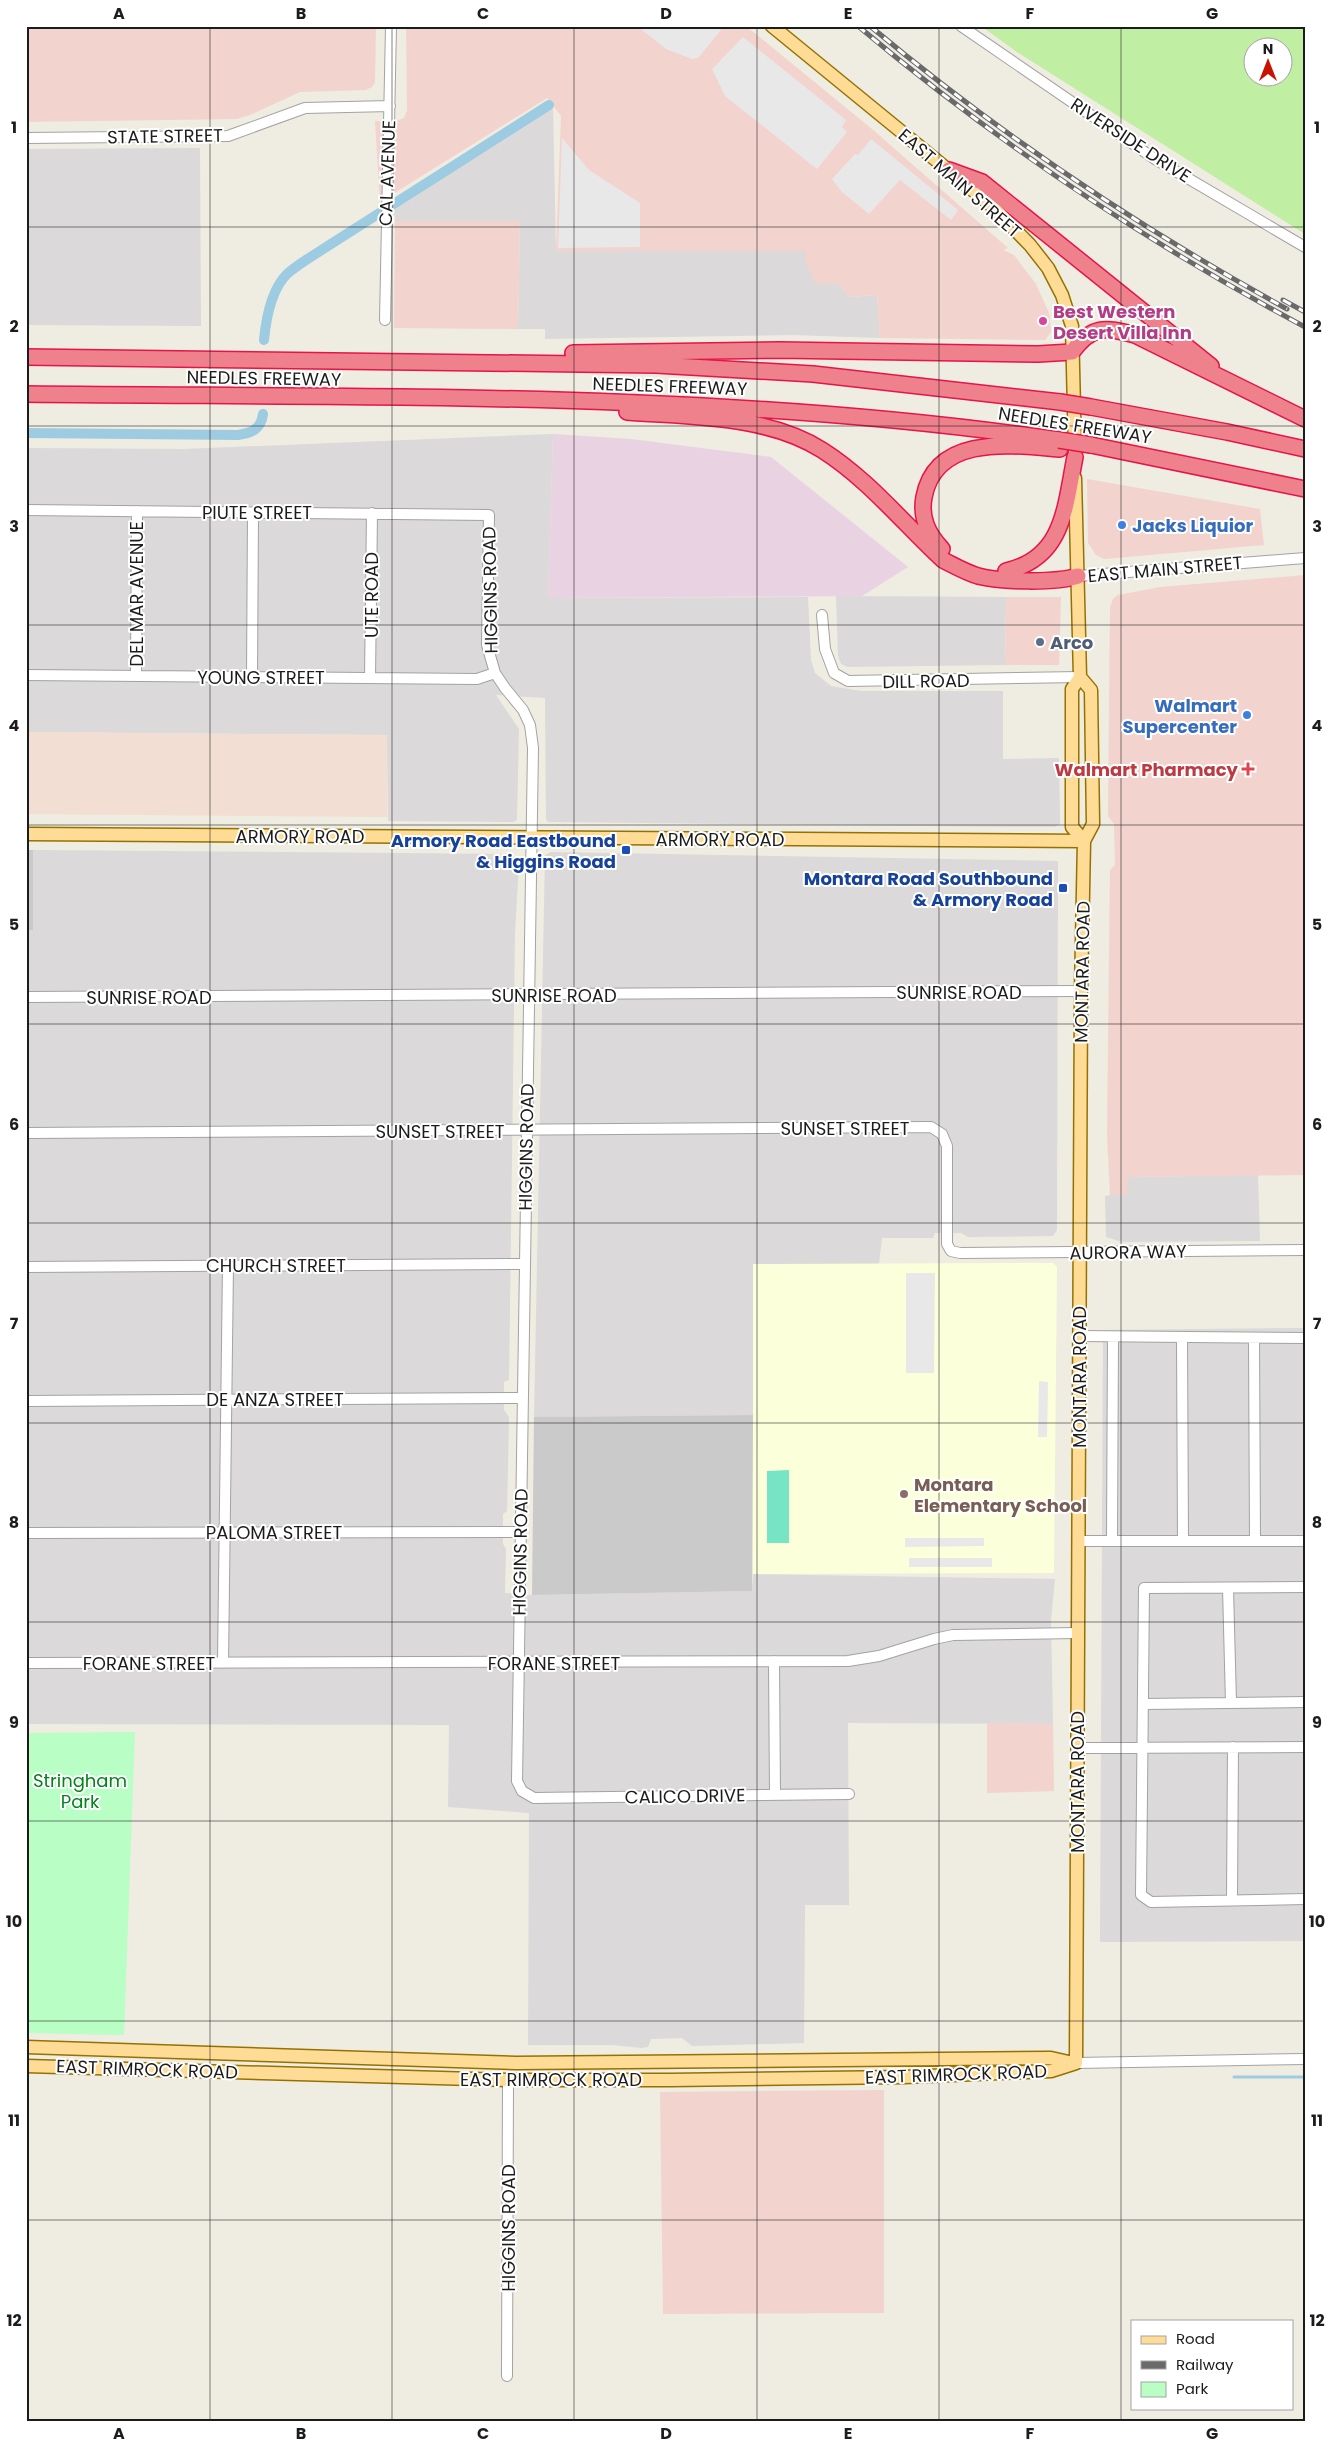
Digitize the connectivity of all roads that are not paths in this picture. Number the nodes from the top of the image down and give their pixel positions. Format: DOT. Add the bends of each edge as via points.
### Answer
graph roads {
  1 [pos="391,26"];
  2 [pos="772,26"];
  3 [pos="961,26"];
  4 [pos="390,106"];
  5 [pos="26,138"];
  6 [pos="949,170"];
  7 [pos="1305,247"];
  8 [pos="385,320"];
  9 [pos="1072,352"];
  10 [pos="26,357"];
  11 [pos="414,361"];
  12 [pos="1234,384"];
  13 [pos="26,394"];
  14 [pos="491,400"];
  15 [pos="1305,419"];
  16 [pos="1059,444"];
  17 [pos="1305,449"];
  18 [pos="1075,457"];
  19 [pos="1305,489"];
  20 [pos="26,510"];
  21 [pos="136,511"];
  22 [pos="253,513"];
  23 [pos="372,513"];
  24 [pos="488,515"];
  25 [pos="1305,558"];
  26 [pos="1006,571"];
  27 [pos="1078,576"];
  28 [pos="822,615"];
  29 [pos="495,673"];
  30 [pos="26,675"];
  31 [pos="136,676"];
  32 [pos="252,677"];
  33 [pos="1080,677"];
  34 [pos="370,678"];
  35 [pos="26,834"];
  36 [pos="531,838"];
  37 [pos="1084,841"];
  38 [pos="1081,991"];
  39 [pos="529,995"];
  40 [pos="26,997"];
  41 [pos="526,1130"];
  42 [pos="26,1133"];
  43 [pos="1305,1250"];
  44 [pos="951,1251"];
  45 [pos="1080,1252"];
  46 [pos="525,1264"];
  47 [pos="228,1265"];
  48 [pos="26,1266"];
  49 [pos="1079,1336"];
  50 [pos="1113,1337"];
  51 [pos="1182,1338"];
  52 [pos="1254,1338"];
  53 [pos="1305,1338"];
  54 [pos="524,1398"];
  55 [pos="226,1399"];
  56 [pos="26,1401"];
  57 [pos="224,1532"];
  58 [pos="521,1532"];
  59 [pos="26,1533"];
  60 [pos="1078,1541"];
  61 [pos="1112,1541"];
  62 [pos="1183,1541"];
  63 [pos="1255,1541"];
  64 [pos="1305,1541"];
  65 [pos="1305,1587"];
  66 [pos="1228,1588"];
  67 [pos="1077,1633"];
  68 [pos="774,1661"];
  69 [pos="26,1663"];
  70 [pos="223,1663"];
  71 [pos="518,1663"];
  72 [pos="1305,1702"];
  73 [pos="1231,1703"];
  74 [pos="1144,1704"];
  75 [pos="1233,1747"];
  76 [pos="1305,1747"];
  77 [pos="1077,1748"];
  78 [pos="1143,1748"];
  79 [pos="522,1791"];
  80 [pos="849,1794"];
  81 [pos="776,1795"];
  82 [pos="1232,1900"];
  83 [pos="1305,1900"];
  84 [pos="26,2047"];
  85 [pos="1305,2059"];
  86 [pos="1076,2063"];
  87 [pos="26,2066"];
  88 [pos="508,2080"];
  89 [pos="507,2376"];
  1 -- 4 [label="street, CAL AVENUE"];
  2 -- 6 [label="main road, EAST MAIN STREET"];
  3 -- 7 [label="street, RIVERSIDE DRIVE" via="1155,159"];
  4 -- 5 [label="street, STATE STREET" via="306,108 228,136"];
  4 -- 8 [label="street, CAL AVENUE"];
  6 -- 9 [label="main road, EAST MAIN STREET" via="998,212 1048,268 1062,295 1072,326"];
  6 -- 12 [label="highway" via="982,182"];
  9 -- 11 [label="highway" via="612,352"];
  9 -- 12 [label="highway" via="1083,338 1095,331 1112,329 1135,335"];
  9 -- 18 [label="main road, EAST MAIN STREET"];
  10 -- 11 [label="highway, NEEDLES FREEWAY"];
  11 -- 17 [label="highway, NEEDLES FREEWAY, bridge" via="728,369 900,383 1091,407"];
  12 -- 15 [label="highway"];
  13 -- 14 [label="highway, NEEDLES FREEWAY"];
  14 -- 16 [label="highway, NEEDLES FREEWAY" via="691,404 891,418"];
  14 -- 27 [label="highway" via="760,426 822,450 845,467 943,560 961,570 999,579 1065,580"];
  16 -- 19 [label="highway, NEEDLES FREEWAY, bridge" via="1204,467"];
  16 -- 26 [label="highway" via="964,450 943,463 932,475 925,491 922,506 924,522 942,549 972,566"];
  18 -- 26 [label="highway" via="1064,512 1052,542 1031,563"];
  18 -- 27 [label="main road, EAST MAIN STREET"];
  20 -- 21 [label="street, PIUTE STREET"];
  21 -- 22 [label="street, PIUTE STREET"];
  21 -- 31 [label="street, DEL MAR AVENUE"];
  22 -- 23 [label="street, PIUTE STREET"];
  22 -- 32 [label="street"];
  23 -- 24 [label="street, PIUTE STREET"];
  23 -- 34 [label="street, UTE ROAD"];
  24 -- 29 [label="street, HIGGINS ROAD" via="487,645"];
  25 -- 27 [label="street, EAST MAIN STREET"];
  26 -- 27 [label="highway"];
  27 -- 33 [label="main road, MONTARA ROAD"];
  28 -- 33 [label="street, DILL ROAD" via="825,649 834,673 848,681"];
  29 -- 34 [label="street, YOUNG STREET" via="477,679"];
  29 -- 36 [label="street, HIGGINS ROAD" via="523,710 530,725 533,748"];
  30 -- 31 [label="street, YOUNG STREET"];
  31 -- 32 [label="street, YOUNG STREET"];
  32 -- 34 [label="street, YOUNG STREET"];
  33 -- 37 [label="main road, MONTARA ROAD" via="1072,689 1072,826"];
  33 -- 37 [label="main road, MONTARA ROAD" via="1091,690 1094,824"];
  35 -- 36 [label="main road, ARMORY ROAD"];
  36 -- 37 [label="main road, ARMORY ROAD"];
  36 -- 39 [label="street, HIGGINS ROAD"];
  37 -- 38 [label="main road, MONTARA ROAD"];
  38 -- 39 [label="street, SUNRISE ROAD"];
  38 -- 45 [label="main road, MONTARA ROAD"];
  39 -- 40 [label="street, SUNRISE ROAD"];
  39 -- 41 [label="street, HIGGINS ROAD"];
  41 -- 42 [label="street, SUNSET STREET"];
  41 -- 44 [label="street, SUNSET STREET" via="931,1127 942,1134 947,1146 947,1244"];
  41 -- 46 [label="street, HIGGINS ROAD"];
  43 -- 45 [label="street, AURORA WAY"];
  44 -- 45 [label="street, AURORA WAY"];
  45 -- 49 [label="main road, MONTARA ROAD"];
  46 -- 47 [label="street, CHURCH STREET"];
  46 -- 54 [label="street, HIGGINS ROAD"];
  47 -- 48 [label="street, CHURCH STREET"];
  47 -- 55 [label="street"];
  49 -- 50 [label="street"];
  49 -- 60 [label="main road, MONTARA ROAD"];
  50 -- 51 [label="street"];
  50 -- 61 [label="street"];
  51 -- 52 [label="street"];
  51 -- 62 [label="street"];
  52 -- 53 [label="street"];
  52 -- 63 [label="street"];
  54 -- 55 [label="street, DE ANZA STREET"];
  54 -- 58 [label="street, HIGGINS ROAD"];
  55 -- 56 [label="street, DE ANZA STREET"];
  55 -- 57 [label="street"];
  57 -- 58 [label="street, PALOMA STREET"];
  57 -- 59 [label="street, PALOMA STREET"];
  57 -- 70 [label="street"];
  58 -- 71 [label="street, HIGGINS ROAD"];
  60 -- 61 [label="street"];
  60 -- 67 [label="main road, MONTARA ROAD"];
  61 -- 62 [label="street"];
  62 -- 63 [label="street"];
  63 -- 64 [label="street"];
  65 -- 66 [label="street"];
  66 -- 73 [label="street"];
  66 -- 74 [label="street" via="1144,1588"];
  67 -- 68 [label="street, FORANE STREET" via="953,1635 880,1656 848,1661"];
  67 -- 77 [label="main road, MONTARA ROAD"];
  68 -- 71 [label="street, FORANE STREET"];
  68 -- 81 [label="street"];
  69 -- 70 [label="street, FORANE STREET"];
  70 -- 71 [label="street, FORANE STREET"];
  71 -- 79 [label="street, HIGGINS ROAD" via="517,1781"];
  72 -- 73 [label="street"];
  73 -- 74 [label="street"];
  74 -- 78 [label="street"];
  75 -- 76 [label="street"];
  75 -- 78 [label="street"];
  75 -- 82 [label="street"];
  77 -- 78 [label="street"];
  77 -- 86 [label="main road, MONTARA ROAD"];
  78 -- 82 [label="street" via="1141,1895 1150,1902"];
  79 -- 81 [label="street, CALICO DRIVE" via="534,1798"];
  80 -- 81 [label="street, CALICO DRIVE"];
  82 -- 83 [label="street"];
  84 -- 86 [label="main road, EAST RIMROCK ROAD" via="516,2063 1050,2058"];
  85 -- 86 [label="street, EAST RIMROCK ROAD"];
  86 -- 88 [label="main road, EAST RIMROCK ROAD" via="1051,2071 904,2077"];
  87 -- 88 [label="main road, EAST RIMROCK ROAD"];
  88 -- 89 [label="street, HIGGINS ROAD"];
}
